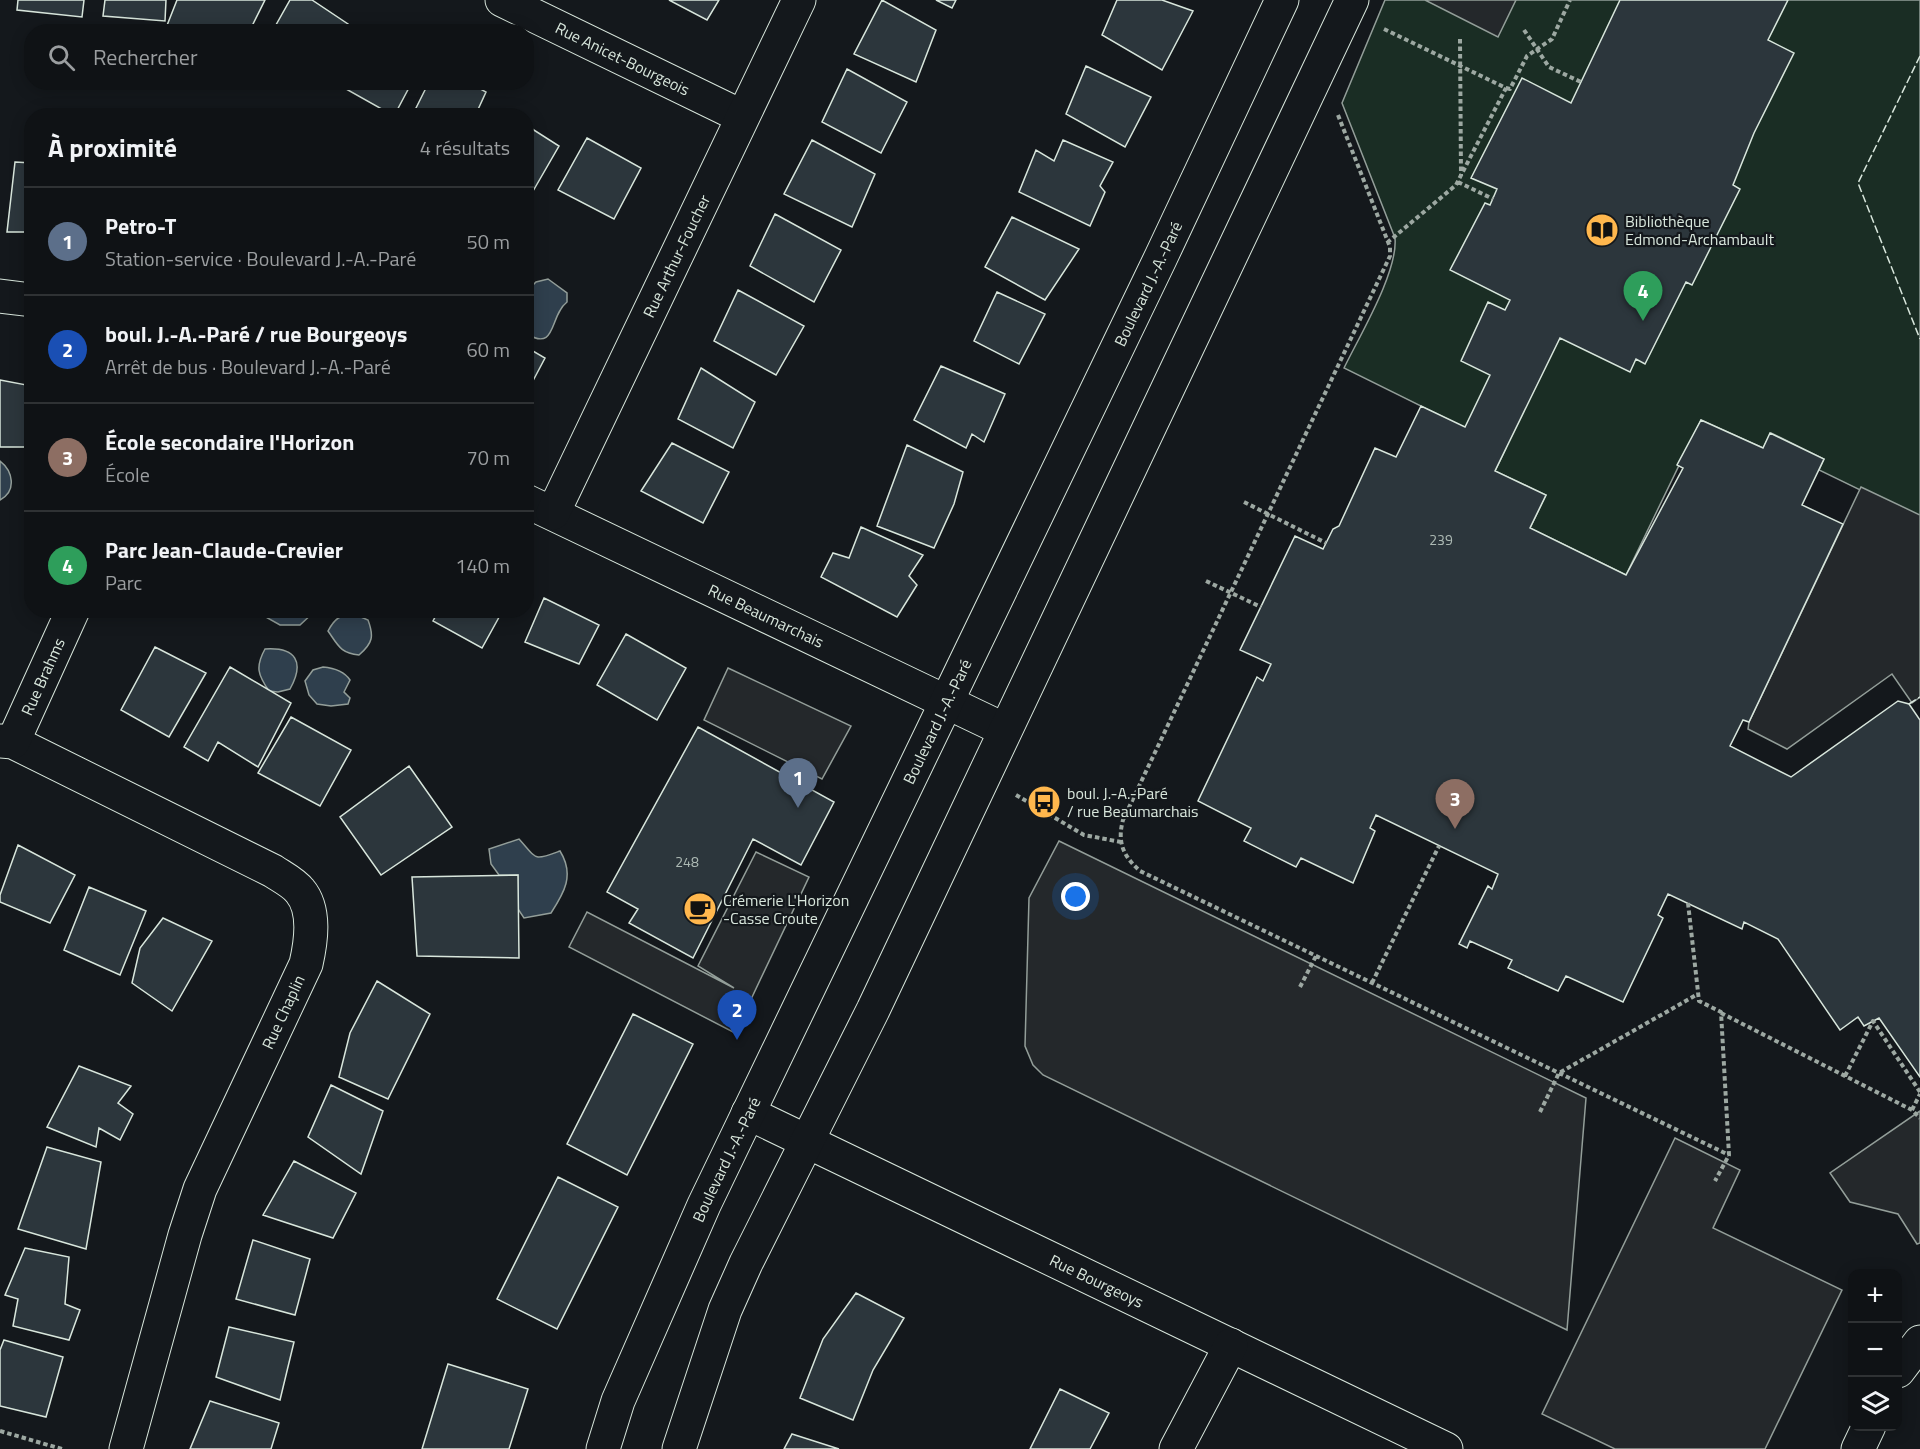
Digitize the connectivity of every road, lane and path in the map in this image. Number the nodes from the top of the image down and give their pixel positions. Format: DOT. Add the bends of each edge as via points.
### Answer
graph roads {
  1 [pos="502,0"];
  2 [pos="799,0"];
  3 [pos="1282,0"];
  4 [pos="1352,0"];
  5 [pos="1570,0"];
  6 [pos="1384,29"];
  7 [pos="1524,30"];
  8 [pos="1460,39"];
  9 [pos="1538,48"];
  10 [pos="1461,66"];
  11 [pos="1581,82"];
  12 [pos="1506,88"];
  13 [pos="1334,107"];
  14 [pos="741,116"];
  15 [pos="1461,176"];
  16 [pos="1458,182"];
  17 [pos="1493,199"];
  18 [pos="1388,242"];
  19 [pos="0,296"];
  20 [pos="24,299"];
  21 [pos="1244,502"];
  22 [pos="540,507"];
  23 [pos="1269,514"];
  24 [pos="1326,543"];
  25 [pos="1206,581"];
  26 [pos="1232,592"];
  27 [pos="1261,607"];
  28 [pos="69,618"];
  29 [pos="946,702"];
  30 [pos="1005,730"];
  31 [pos="6,742"];
  32 [pos="1014,794"];
  33 [pos="1121,842"];
  34 [pos="1439,846"];
  35 [pos="1688,903"];
  36 [pos="1316,956"];
  37 [pos="1372,983"];
  38 [pos="1300,987"];
  39 [pos="1698,994"];
  40 [pos="1721,1012"];
  41 [pos="1559,1073"];
  42 [pos="1845,1076"];
  43 [pos="1920,1093"];
  44 [pos="1912,1110"];
  45 [pos="1540,1112"];
  46 [pos="748,1113"];
  47 [pos="1920,1118"];
  48 [pos="807,1142"];
  49 [pos="1729,1155"];
  50 [pos="1715,1181"];
  51 [pos="1920,1342"];
  52 [pos="1231,1345"];
  53 [pos="1902,1366"];
  54 [pos="0,1431"];
  55 [pos="1867,1431"];
  56 [pos="62,1449"];
  57 [pos="126,1449"];
  58 [pos="603,1449"];
  59 [pos="679,1449"];
  60 [pos="1176,1449"];
  61 [pos="1446,1449"];
  62 [pos="1858,1449"];
  1 -- 14 [label="street, Rue Anicet-Bourgeois"];
  2 -- 14 [label="street, Rue Arthur-Foucher"];
  3 -- 29 [label="street, Boulevard J.-A.-Paré"];
  4 -- 30 [label="street"];
  5 -- 9 [label="path" via="1552,39"];
  6 -- 10 [label="path"];
  7 -- 9 [label="path"];
  8 -- 10 [label="path"];
  9 -- 11 [label="path" via="1550,67"];
  9 -- 12 [label="path" via="1527,56 1510,89"];
  10 -- 12 [label="path"];
  10 -- 15 [label="path"];
  12 -- 15 [label="path"];
  13 -- 18 [label="path"];
  14 -- 22 [label="street, Rue Arthur-Foucher"];
  15 -- 16 [label="path"];
  16 -- 17 [label="path"];
  16 -- 18 [label="path"];
  18 -- 23 [label="path" via="1390,256"];
  19 -- 20 [label="street"];
  21 -- 23 [label="path"];
  22 -- 29 [label="street, Rue Beaumarchais"];
  23 -- 24 [label="path"];
  23 -- 26 [label="path"];
  25 -- 26 [label="path"];
  26 -- 27 [label="path"];
  26 -- 33 [label="path" via="1123,820"];
  28 -- 31 [label="street, Rue Brahms"];
  29 -- 30 [label="street, Rue Beaumarchais"];
  29 -- 46 [label="street, Boulevard J.-A.-Paré"];
  30 -- 48 [label="street"];
  31 -- 57 [label="street, Rue Chaplin" via="273,871 300,891 311,923 306,964 193,1208"];
  32 -- 33 [label="path" via="1084,835"];
  33 -- 36 [label="path" via="1129,861 1140,871"];
  34 -- 37 [label="path"];
  35 -- 39 [label="path"];
  36 -- 37 [label="path"];
  36 -- 38 [label="path"];
  37 -- 41 [label="path"];
  39 -- 40 [label="path" via="1699,1001"];
  39 -- 41 [label="path"];
  40 -- 42 [label="path"];
  40 -- 49 [label="path"];
  41 -- 45 [label="path"];
  41 -- 49 [label="path"];
  42 -- 43 [label="path" via="1873,1021"];
  42 -- 44 [label="path"];
  43 -- 44 [label="path"];
  44 -- 47 [label="path"];
  46 -- 48 [label="street, Rue Bourgeoys"];
  46 -- 58 [label="street, Boulevard J.-A.-Paré" via="618,1401"];
  48 -- 52 [label="street, Rue Bourgeoys"];
  48 -- 59 [label="street" via="725,1310"];
  49 -- 50 [label="path"];
  51 -- 53 [label="street"];
  52 -- 60 [label="street"];
  52 -- 61 [label="street, Rue Bourgeoys"];
  54 -- 56 [label="path"];
  55 -- 62 [label="street"];
}
